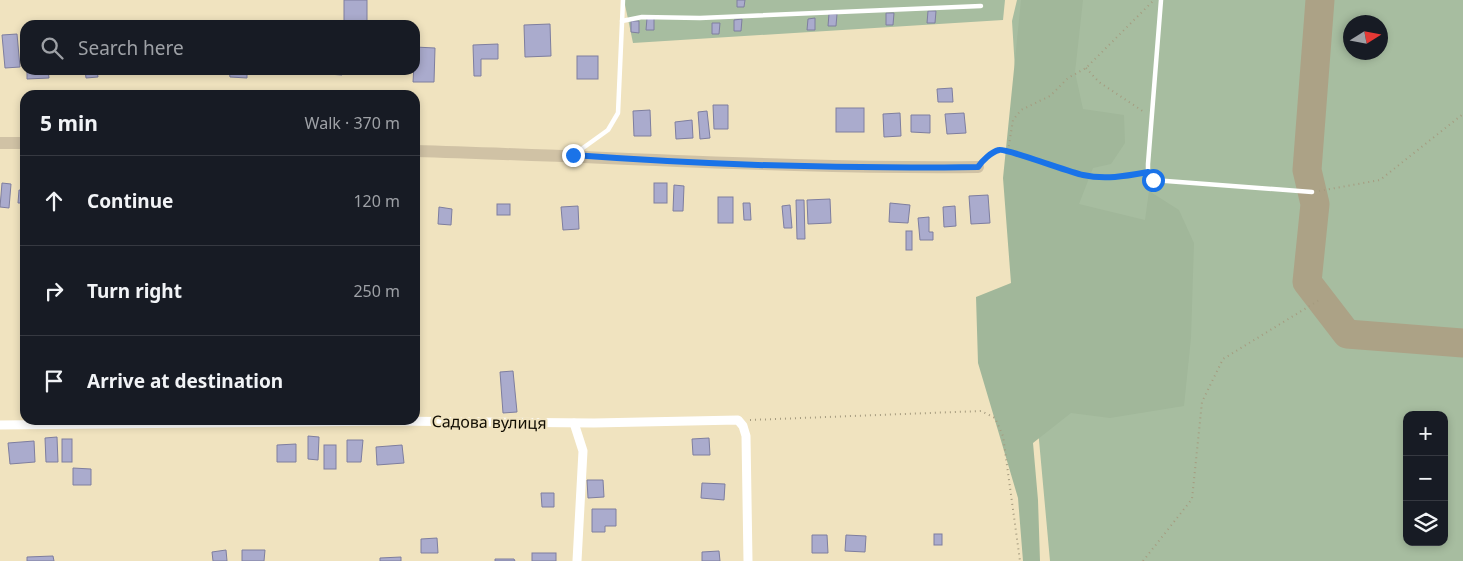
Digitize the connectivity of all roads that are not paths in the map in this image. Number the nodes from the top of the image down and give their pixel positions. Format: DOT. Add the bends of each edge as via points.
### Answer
graph roads {
  1 [pos="623,0"];
  2 [pos="1161,0"];
  3 [pos="981,6"];
  4 [pos="622,22"];
  5 [pos="0,143"];
  6 [pos="20,144"];
  7 [pos="420,151"];
  8 [pos="573,155"];
  9 [pos="978,167"];
  10 [pos="1312,192"];
  11 [pos="420,421"];
  12 [pos="574,423"];
  13 [pos="0,424"];
  14 [pos="20,424"];
  15 [pos="577,561"];
  16 [pos="748,561"];
  1 -- 4 [label="lane"];
  2 -- 10 [label="lane" via="1148,172 1153,180"];
  3 -- 4 [label="lane" via="642,17"];
  4 -- 8 [label="lane" via="618,113 608,130"];
  5 -- 6 [label="street"];
  7 -- 8 [label="street"];
  8 -- 9 [label="street" via="807,167"];
  11 -- 12 [label="street, Садова вулиця"];
  12 -- 15 [label="street" via="583,451"];
  12 -- 16 [label="street, Садова вулиця" via="738,420 746,436"];
  13 -- 14 [label="street, Садова вулиця"];
}
